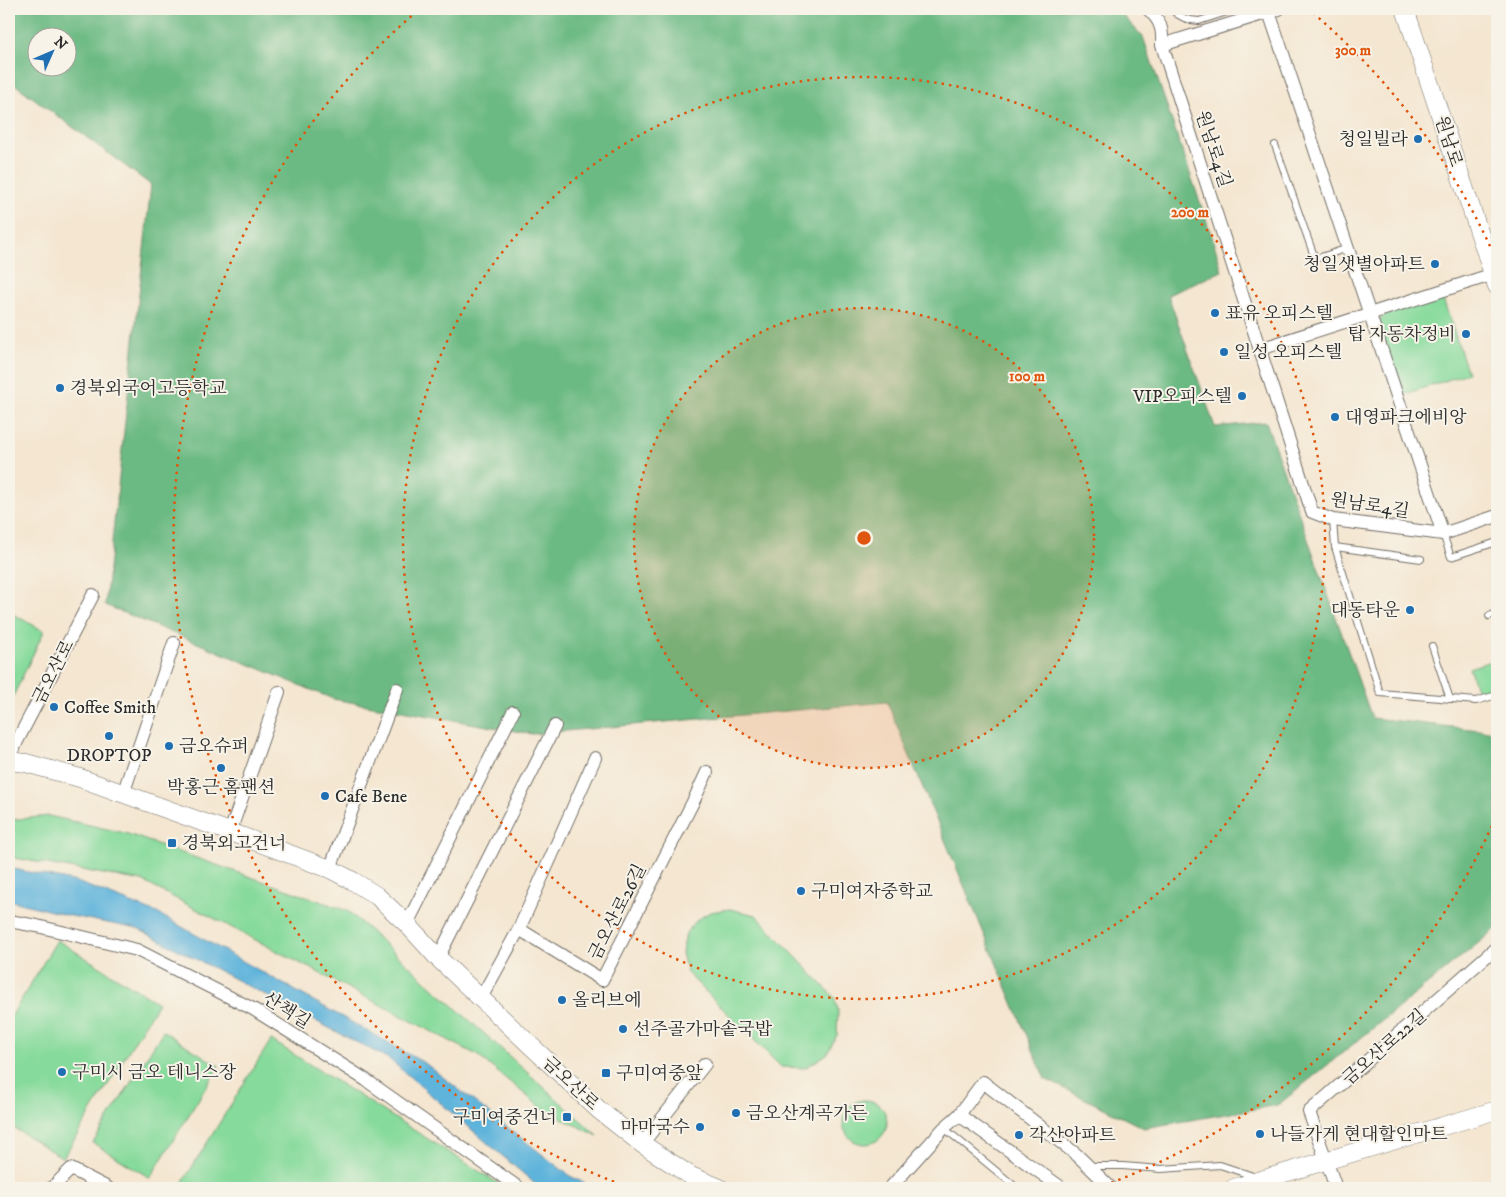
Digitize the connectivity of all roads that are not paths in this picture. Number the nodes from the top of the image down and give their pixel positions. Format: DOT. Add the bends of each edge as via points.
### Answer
graph roads {
  1 [pos="1148,9"];
  2 [pos="1171,9"];
  3 [pos="1236,9"];
  4 [pos="1405,9"];
  5 [pos="1272,10"];
  6 [pos="1242,14"];
  7 [pos="1162,45"];
  8 [pos="1275,145"];
  9 [pos="1348,248"];
  10 [pos="1496,277"];
  11 [pos="1370,314"];
  12 [pos="1260,349"];
  13 [pos="1497,516"];
  14 [pos="1334,520"];
  15 [pos="1443,534"];
  16 [pos="1497,542"];
  17 [pos="1335,547"];
  18 [pos="1421,559"];
  19 [pos="93,595"];
  20 [pos="1497,613"];
  21 [pos="1489,616"];
  22 [pos="174,643"];
  23 [pos="1432,646"];
  24 [pos="397,689"];
  25 [pos="279,692"];
  26 [pos="1497,695"];
  27 [pos="1450,699"];
  28 [pos="513,712"];
  29 [pos="555,726"];
  30 [pos="10,752"];
  31 [pos="595,758"];
  32 [pos="707,772"];
  33 [pos="124,794"];
  34 [pos="230,832"];
  35 [pos="330,869"];
  36 [pos="9,921"];
  37 [pos="407,924"];
  38 [pos="519,929"];
  39 [pos="1497,947"];
  40 [pos="438,958"];
  41 [pos="482,998"];
  42 [pos="705,1064"];
  43 [pos="1497,1110"];
  44 [pos="959,1114"];
  45 [pos="944,1128"];
  46 [pos="642,1144"];
  47 [pos="1326,1160"];
  48 [pos="1089,1166"];
  49 [pos="1263,1179"];
  50 [pos="894,1187"];
  51 [pos="52,1188"];
  52 [pos="108,1188"];
  53 [pos="520,1188"];
  54 [pos="720,1188"];
  55 [pos="1017,1188"];
  56 [pos="1059,1188"];
  57 [pos="1111,1188"];
  58 [pos="1234,1188"];
  59 [pos="1336,1188"];
  1 -- 7 [label="street, 원남로4길" via="1158,19 1163,31"];
  2 -- 3 [label="lane" via="1192,22"];
  4 -- 10 [label="street, 원남로"];
  5 -- 6 [label="street, 원남로4길"];
  5 -- 9 [label="street, 원남로4길"];
  6 -- 7 [label="street, 원남로4길"];
  7 -- 12 [label="street, 원남로4길"];
  8 -- 9 [label="lane" via="1315,259"];
  9 -- 11 [label="street, 원남로4길"];
  10 -- 11 [label="street, 원남로"];
  11 -- 12 [label="street"];
  11 -- 15 [label="street, 원남로4길"];
  12 -- 14 [label="street, 원남로4길" via="1312,512"];
  13 -- 15 [label="street, 원남로4길"];
  14 -- 15 [label="street, 원남로4길"];
  14 -- 17 [label="lane"];
  15 -- 16 [label="lane" via="1450,557"];
  17 -- 18 [label="lane"];
  17 -- 27 [label="lane" via="1380,693"];
  19 -- 30 [label="street, 금오산로"];
  20 -- 21 [label="lane"];
  22 -- 33 [label="street"];
  23 -- 27 [label="lane"];
  24 -- 35 [label="street"];
  25 -- 34 [label="street"];
  26 -- 27 [label="lane" via="1476,701"];
  28 -- 37 [label="street"];
  29 -- 40 [label="street"];
  30 -- 33 [label="street, 금오산로" via="26,763"];
  31 -- 38 [label="street"];
  32 -- 38 [label="street, 금오산로26길" via="602,980"];
  33 -- 34 [label="street, 금오산로"];
  34 -- 35 [label="street, 금오산로"];
  35 -- 37 [label="street, 금오산로" via="377,896"];
  36 -- 53 [label="street, 산책길" via="137,950 253,1009 366,1080"];
  37 -- 40 [label="street, 금오산로"];
  38 -- 41 [label="street"];
  39 -- 47 [label="street, 금오산로22길" via="1309,1112"];
  40 -- 41 [label="street, 금오산로"];
  41 -- 46 [label="street, 금오산로" via="599,1110"];
  42 -- 46 [label="street"];
  43 -- 47 [label="street"];
  44 -- 45 [label="street"];
  44 -- 48 [label="street" via="983,1082"];
  44 -- 56 [label="street"];
  45 -- 50 [label="street"];
  45 -- 55 [label="lane"];
  46 -- 54 [label="street, 금오산로" via="691,1176"];
  47 -- 49 [label="street"];
  47 -- 59 [label="street"];
  48 -- 49 [label="lane" via="1161,1169 1220,1165"];
  48 -- 57 [label="street"];
  49 -- 58 [label="street"];
  51 -- 52 [label="street" via="71,1169"];
}
